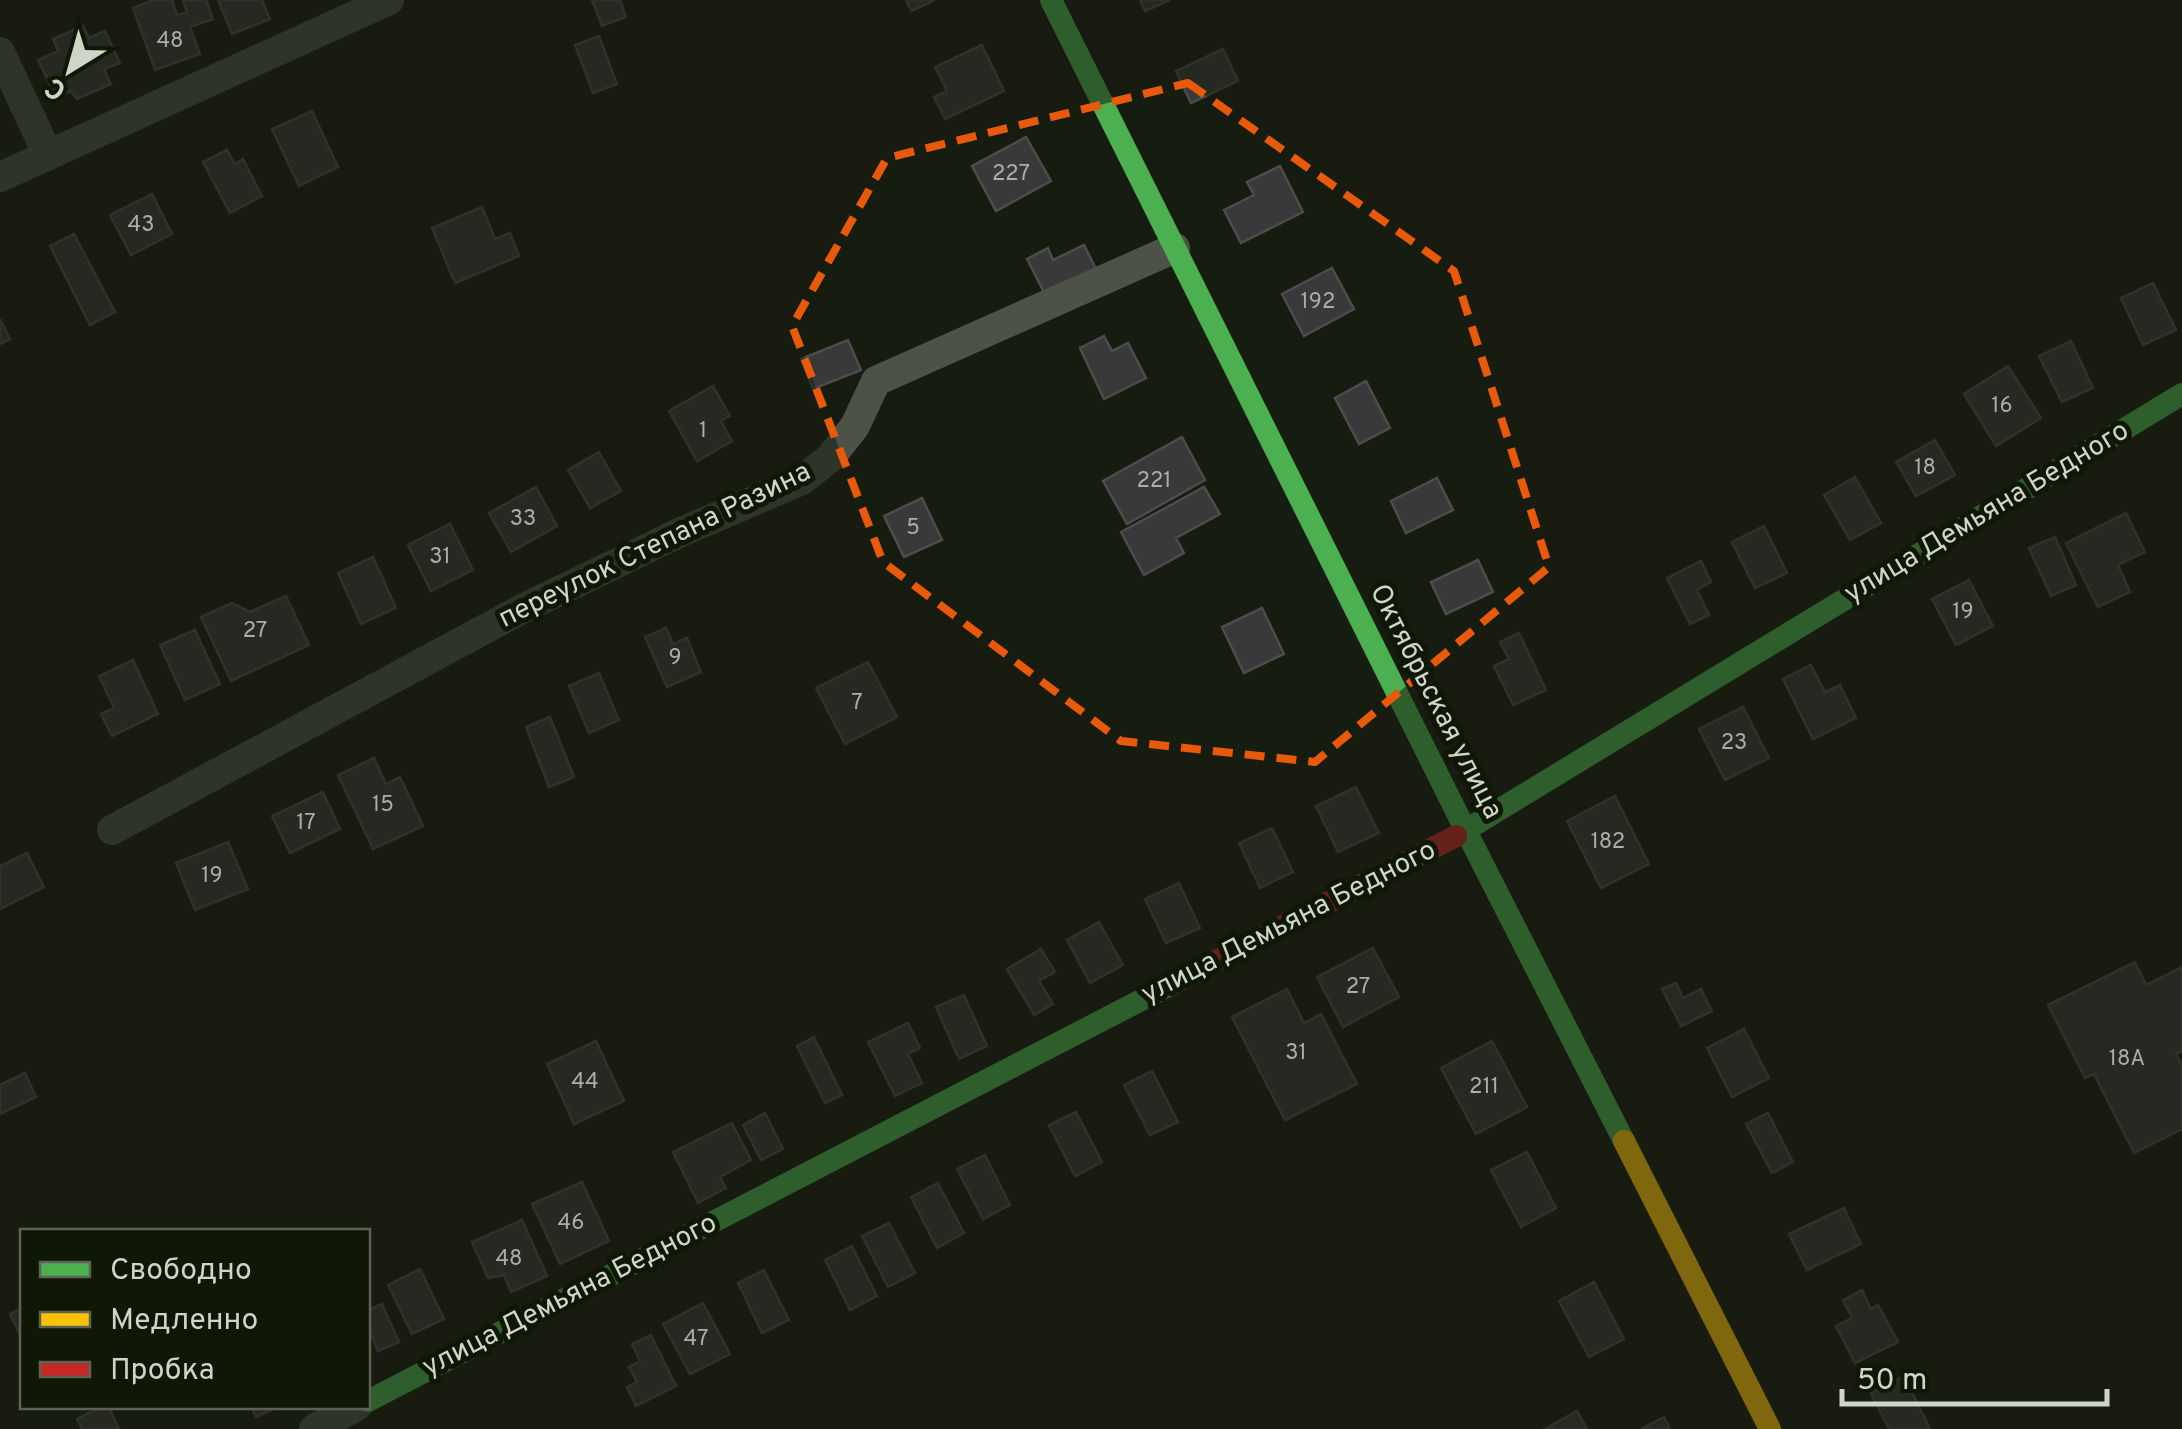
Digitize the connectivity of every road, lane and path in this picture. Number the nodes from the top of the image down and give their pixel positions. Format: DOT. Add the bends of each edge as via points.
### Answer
graph roads {
  1 [pos="390,0"];
  2 [pos="1051,0"];
  3 [pos="0,52"];
  4 [pos="48,155"];
  5 [pos="0,177"];
  6 [pos="1175,248"];
  7 [pos="2182,394"];
  8 [pos="112,830"];
  9 [pos="1466,831"];
  10 [pos="370,1400"];
  11 [pos="351,1409"];
  12 [pos="314,1429"];
  13 [pos="1770,1429"];
  1 -- 4 [label="street"];
  2 -- 6 [label="street, Октябрьская улица"];
  3 -- 4 [label="street"];
  4 -- 5 [label="street"];
  6 -- 8 [label="street, переулок Степана Разина" via="876,381 855,426 802,480 524,608"];
  6 -- 9 [label="street, Октябрьская улица"];
  7 -- 9 [label="street, улица Демьяна Бедного"];
  9 -- 10 [label="street, улица Демьяна Бедного"];
  9 -- 13 [label="street, Октябрьская улица"];
  11 -- 12 [label="street"];
}
